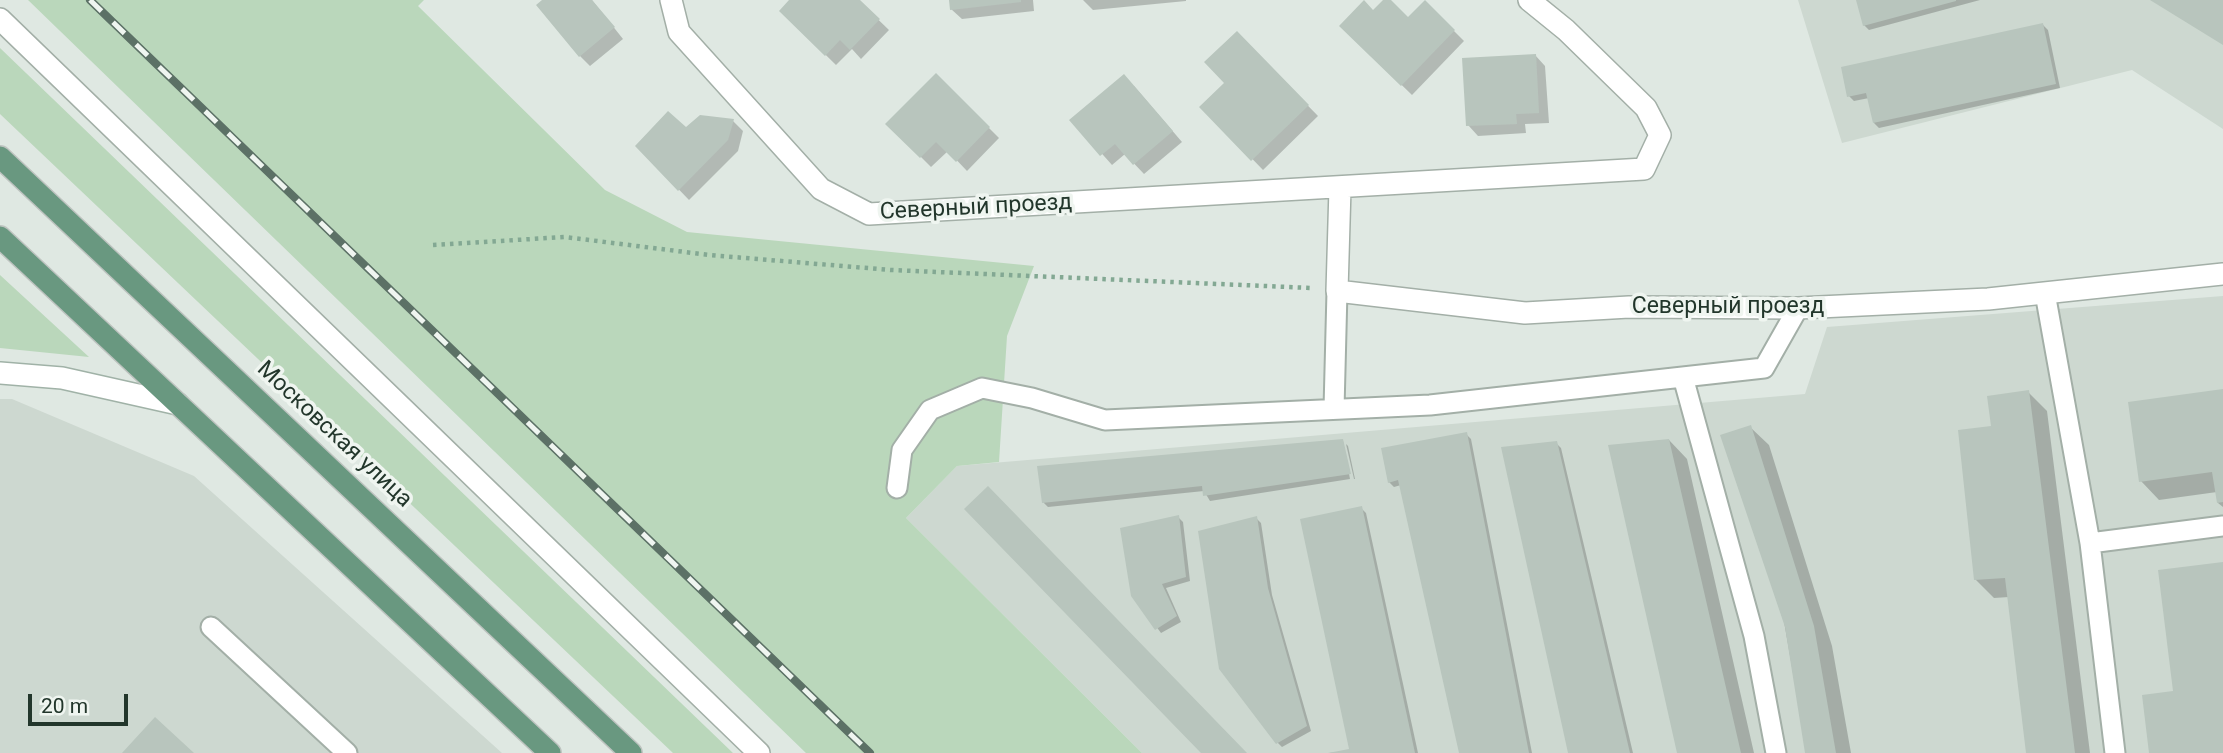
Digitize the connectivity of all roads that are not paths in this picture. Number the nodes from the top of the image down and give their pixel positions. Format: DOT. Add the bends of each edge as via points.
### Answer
graph roads {
  1 [pos="671,0"];
  2 [pos="1530,0"];
  3 [pos="0,19"];
  4 [pos="0,157"];
  5 [pos="1340,188"];
  6 [pos="0,237"];
  7 [pos="2223,274"];
  8 [pos="1337,291"];
  9 [pos="2045,293"];
  10 [pos="1798,308"];
  11 [pos="0,373"];
  12 [pos="1683,377"];
  13 [pos="178,404"];
  14 [pos="1334,409"];
  15 [pos="897,488"];
  16 [pos="2223,526"];
  17 [pos="2090,543"];
  18 [pos="211,627"];
  19 [pos="754,751"];
  20 [pos="347,753"];
  21 [pos="550,753"];
  22 [pos="631,753"];
  23 [pos="1776,753"];
  24 [pos="2115,753"];
  1 -- 5 [label="street, Северный проезд" via="679,32 821,189 869,214"];
  2 -- 5 [label="street, Северный проезд" via="1646,108 1660,135 1644,169"];
  3 -- 19 [label="street"];
  4 -- 22 [label="main road, Московская улица"];
  5 -- 8 [label="street"];
  6 -- 13 [label="main road"];
  7 -- 9 [label="street, Северный проезд"];
  8 -- 10 [label="street, Северный проезд" via="1525,313 1629,307"];
  8 -- 14 [label="lane"];
  9 -- 10 [label="street, Северный проезд"];
  9 -- 17 [label="lane"];
  10 -- 12 [label="lane" via="1764,368"];
  11 -- 13 [label="street" via="62,378"];
  12 -- 14 [label="lane" via="1430,405"];
  12 -- 23 [label="lane" via="1754,636"];
  13 -- 21 [label="main road"];
  14 -- 15 [label="lane" via="1105,419 982,388 930,410 902,450"];
  16 -- 17 [label="lane"];
  17 -- 24 [label="lane"];
  18 -- 20 [label="lane"];
}
